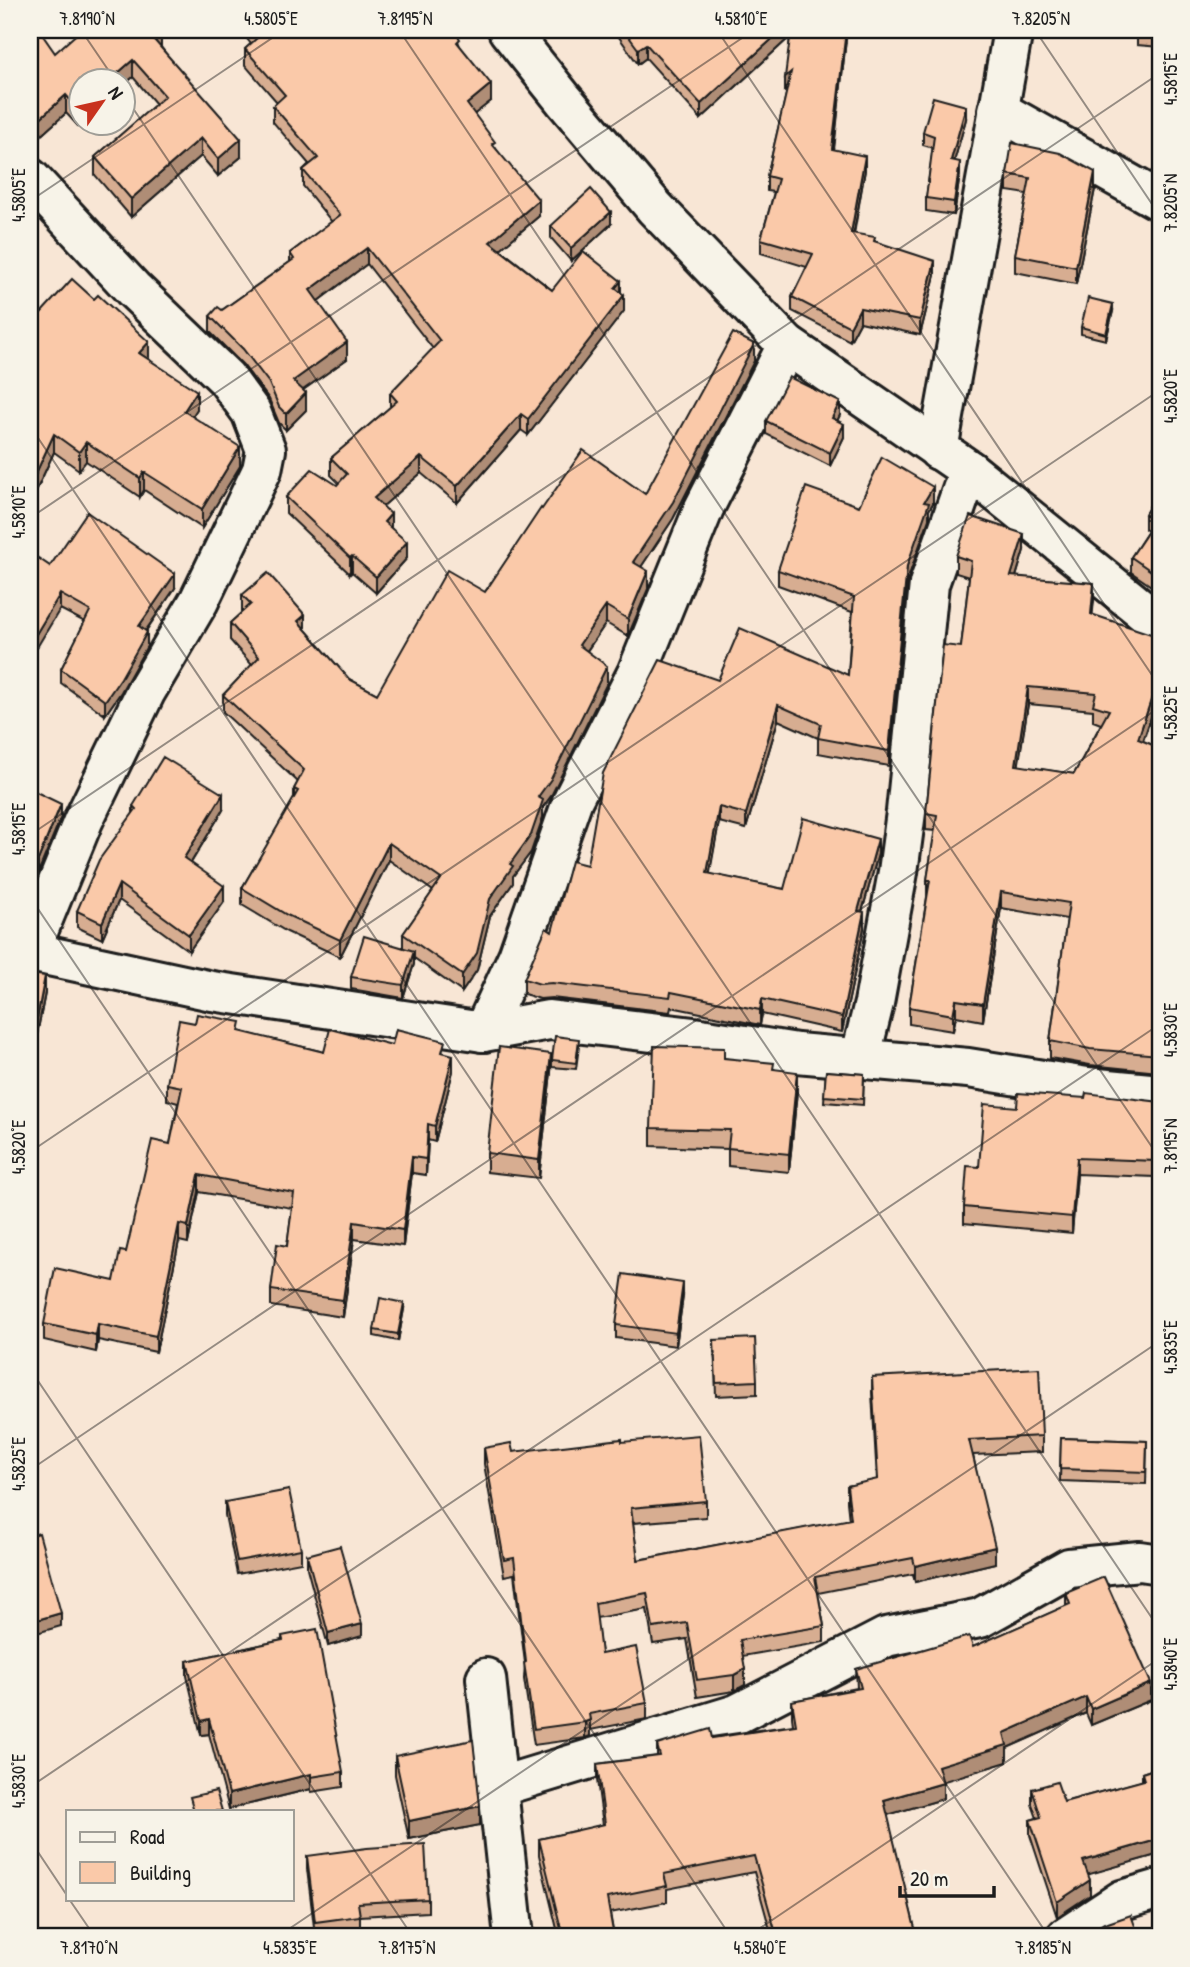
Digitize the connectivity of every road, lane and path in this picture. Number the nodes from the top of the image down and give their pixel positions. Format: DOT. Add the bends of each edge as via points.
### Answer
graph roads {
  1 [pos="508,30"];
  2 [pos="1013,30"];
  3 [pos="998,110"];
  4 [pos="30,178"];
  5 [pos="1160,201"];
  6 [pos="786,345"];
  7 [pos="953,460"];
  8 [pos="1160,624"];
  9 [pos="30,951"];
  10 [pos="483,1032"];
  11 [pos="860,1059"];
  12 [pos="1160,1094"];
  13 [pos="1160,1564"];
  14 [pos="486,1678"];
  15 [pos="498,1787"];
  16 [pos="1160,1889"];
  17 [pos="514,1937"];
  18 [pos="1066,1937"];
  1 -- 6 [label="street" via="655,208"];
  2 -- 3 [label="street"];
  3 -- 5 [label="street"];
  3 -- 7 [label="street"];
  4 -- 9 [label="street" via="133,289 226,378 251,412 266,450 262,470 199,601 146,691 83,821"];
  6 -- 7 [label="street"];
  6 -- 10 [label="street" via="704,508 637,673 573,799 518,956"];
  7 -- 8 [label="street"];
  7 -- 11 [label="street" via="929,584 900,860"];
  9 -- 10 [label="street" via="212,991"];
  10 -- 11 [label="street" via="549,1020"];
  11 -- 12 [label="street"];
  13 -- 15 [label="street" via="1069,1568 980,1618 886,1637 737,1714"];
  14 -- 15 [label="street"];
  15 -- 17 [label="street"];
  16 -- 18 [label="street" via="1122,1900"];
}
